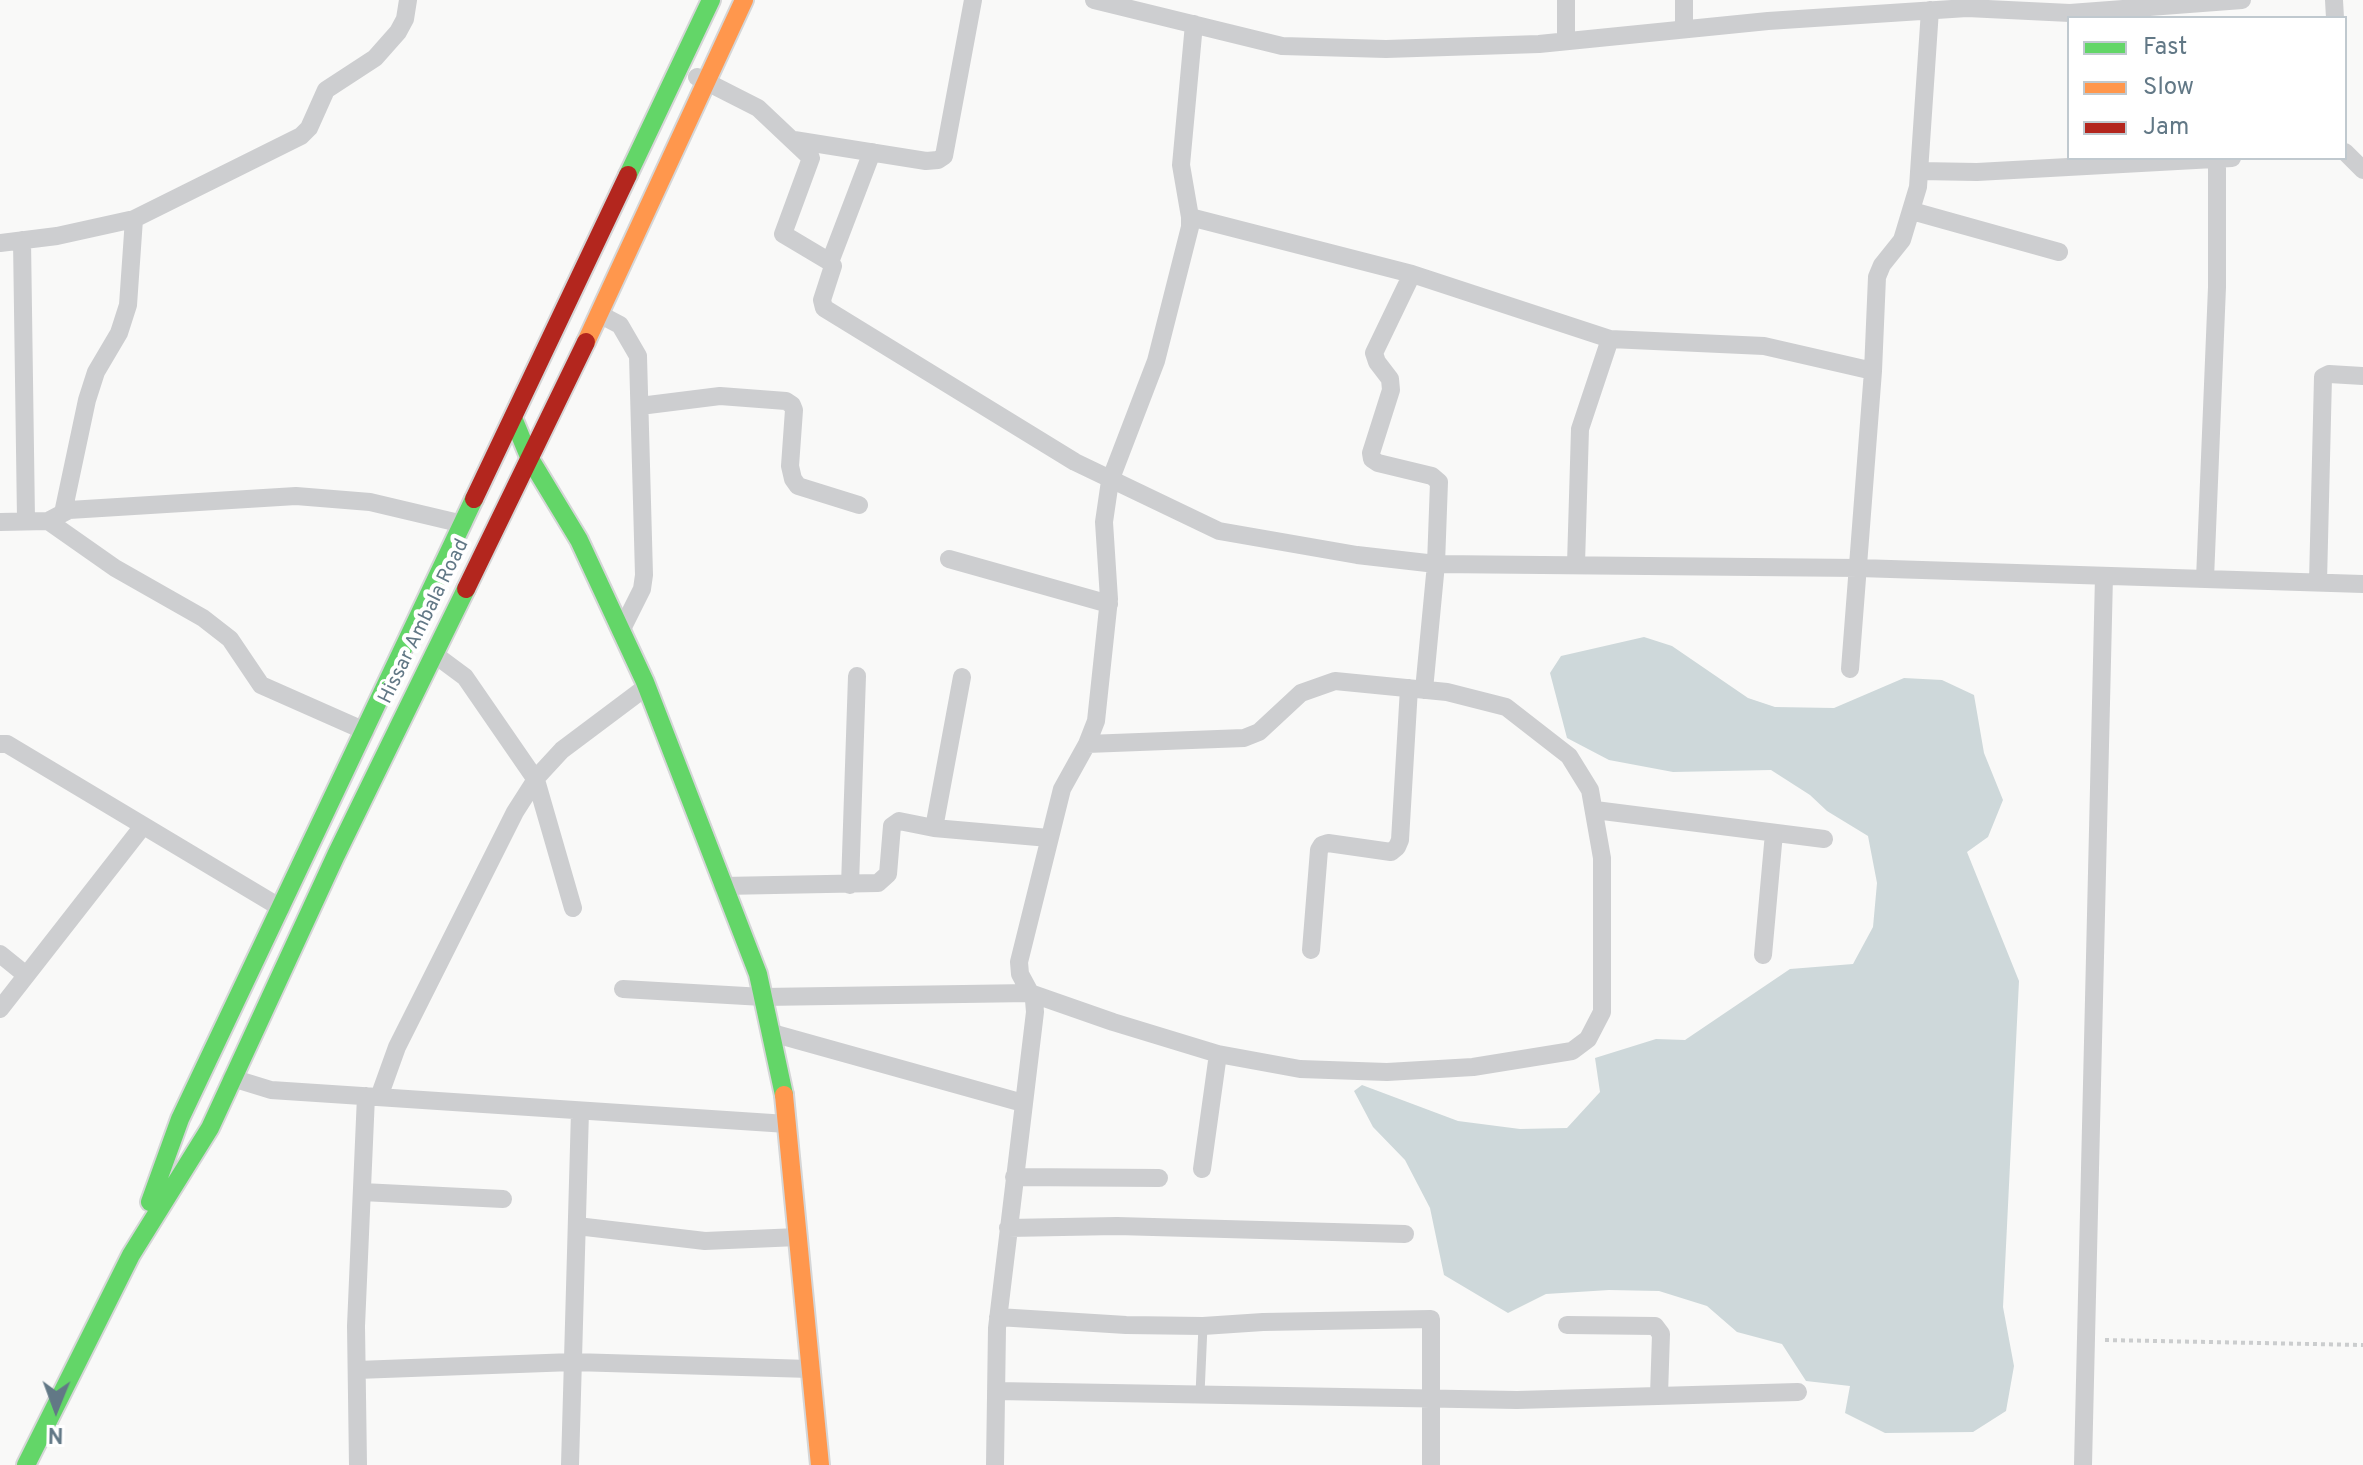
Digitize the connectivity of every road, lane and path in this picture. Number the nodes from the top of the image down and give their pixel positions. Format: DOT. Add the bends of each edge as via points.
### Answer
graph roads {
  1 [pos="408,0"];
  2 [pos="711,0"];
  3 [pos="719,0"];
  4 [pos="973,0"];
  5 [pos="1094,0"];
  6 [pos="1566,0"];
  7 [pos="1684,0"];
  8 [pos="2242,0"];
  9 [pos="743,2"];
  10 [pos="2117,5"];
  11 [pos="1935,7"];
  12 [pos="1804,9"];
  13 [pos="1194,24"];
  14 [pos="1684,29"];
  15 [pos="1566,41"];
  16 [pos="679,67"];
  17 [pos="707,82"];
  18 [pos="791,139"];
  19 [pos="872,152"];
  20 [pos="2347,154"];
  21 [pos="2205,160"];
  22 [pos="2224,160"];
  23 [pos="2363,170"];
  24 [pos="1919,171"];
  25 [pos="1912,211"];
  26 [pos="1190,217"];
  27 [pos="134,219"];
  28 [pos="22,240"];
  29 [pos="0,243"];
  30 [pos="2059,252"];
  31 [pos="830,262"];
  32 [pos="1412,274"];
  33 [pos="599,314"];
  34 [pos="1610,339"];
  35 [pos="1873,371"];
  36 [pos="2363,376"];
  37 [pos="640,406"];
  38 [pos="513,418"];
  39 [pos="530,459"];
  40 [pos="1110,481"];
  41 [pos="859,505"];
  42 [pos="56,517"];
  43 [pos="26,519"];
  44 [pos="0,522"];
  45 [pos="463,524"];
  46 [pos="949,559"];
  47 [pos="1436,564"];
  48 [pos="1576,564"];
  49 [pos="1859,568"];
  50 [pos="2104,576"];
  51 [pos="2205,579"];
  52 [pos="2318,582"];
  53 [pos="2363,584"];
  54 [pos="1109,604"];
  55 [pos="621,631"];
  56 [pos="434,654"];
  57 [pos="1850,669"];
  58 [pos="857,676"];
  59 [pos="962,677"];
  60 [pos="646,687"];
  61 [pos="1416,689"];
  62 [pos="365,731"];
  63 [pos="0,744"];
  64 [pos="1087,744"];
  65 [pos="536,780"];
  66 [pos="1595,810"];
  67 [pos="143,826"];
  68 [pos="934,828"];
  69 [pos="1774,833"];
  70 [pos="1049,838"];
  71 [pos="1824,839"];
  72 [pos="850,885"];
  73 [pos="723,886"];
  74 [pos="281,908"];
  75 [pos="573,908"];
  76 [pos="1311,950"];
  77 [pos="0,954"];
  78 [pos="1763,955"];
  79 [pos="26,975"];
  80 [pos="623,989"];
  81 [pos="1030,993"];
  82 [pos="763,997"];
  83 [pos="0,1009"];
  84 [pos="772,1033"];
  85 [pos="1218,1054"];
  86 [pos="232,1078"];
  87 [pos="372,1097"];
  88 [pos="1023,1103"];
  89 [pos="580,1111"];
  90 [pos="787,1124"];
  91 [pos="1202,1169"];
  92 [pos="1014,1177"];
  93 [pos="1159,1178"];
  94 [pos="362,1192"];
  95 [pos="503,1199"];
  96 [pos="577,1226"];
  97 [pos="1008,1228"];
  98 [pos="1405,1234"];
  99 [pos="798,1237"];
  100 [pos="131,1255"];
  101 [pos="998,1317"];
  102 [pos="1567,1325"];
  103 [pos="1203,1326"];
  104 [pos="2086,1340"];
  105 [pos="2363,1345"];
  106 [pos="573,1362"];
  107 [pos="810,1369"];
  108 [pos="357,1370"];
  109 [pos="996,1391"];
  110 [pos="1798,1392"];
  111 [pos="1200,1394"];
  112 [pos="1659,1395"];
  113 [pos="1430,1398"];
  114 [pos="26,1465"];
  115 [pos="358,1465"];
  116 [pos="570,1465"];
  117 [pos="820,1465"];
  118 [pos="995,1465"];
  119 [pos="1431,1465"];
  120 [pos="2083,1465"];
  1 -- 27 [label="street" via="398,32 375,58 326,90 301,136"];
  2 -- 16 [label="main road, Hissar Ambala Road"];
  3 -- 9 [label="street"];
  4 -- 19 [label="street" via="944,156 926,161"];
  5 -- 13 [label="street"];
  6 -- 15 [label="street"];
  7 -- 14 [label="street"];
  8 -- 10 [label="street"];
  9 -- 17 [label="main road, Hissar Ambala Road"];
  10 -- 11 [label="street" via="2070,13"];
  11 -- 12 [label="street"];
  11 -- 24 [label="street"];
  12 -- 14 [label="street"];
  13 -- 15 [label="street" via="1282,46 1386,49"];
  13 -- 26 [label="street" via="1181,165"];
  14 -- 15 [label="street"];
  16 -- 17 [label="street"];
  16 -- 38 [label="main road, Hissar Ambala Road"];
  17 -- 18 [label="street" via="758,108"];
  17 -- 33 [label="main road, Hissar Ambala Road"];
  18 -- 19 [label="street"];
  18 -- 31 [label="street" via="811,158 783,234"];
  19 -- 31 [label="street"];
  20 -- 23 [label="street"];
  21 -- 24 [label="street"];
  22 -- 51 [label="street"];
  24 -- 25 [label="street"];
  25 -- 30 [label="street"];
  25 -- 35 [label="street" via="1902,240 1877,277"];
  26 -- 32 [label="street"];
  26 -- 40 [label="street" via="1156,361"];
  27 -- 28 [label="street"];
  27 -- 42 [label="street" via="128,305 96,372"];
  28 -- 29 [label="street"];
  28 -- 43 [label="street"];
  31 -- 40 [label="street" via="824,308"];
  32 -- 34 [label="street"];
  32 -- 47 [label="street" via="1374,353 1392,384 1371,453 1378,463 1439,482"];
  33 -- 37 [label="street" via="620,325 638,356"];
  33 -- 39 [label="main road, Hissar Ambala Road"];
  34 -- 35 [label="street" via="1764,346"];
  34 -- 48 [label="street" via="1580,429"];
  35 -- 49 [label="street"];
  36 -- 52 [label="street" via="2323,377"];
  37 -- 41 [label="street" via="720,396 786,401 794,410 793,479 798,486"];
  37 -- 55 [label="street" via="644,575"];
  38 -- 39 [label="main road"];
  38 -- 45 [label="main road, Hissar Ambala Road"];
  39 -- 55 [label="main road" via="579,540"];
  39 -- 56 [label="main road, Hissar Ambala Road"];
  40 -- 47 [label="street" via="1219,531"];
  40 -- 54 [label="street" via="1104,522"];
  42 -- 43 [label="street"];
  42 -- 45 [label="street" via="82,509 296,496 370,502"];
  42 -- 62 [label="street" via="115,568 230,639 261,685"];
  43 -- 44 [label="street"];
  45 -- 62 [label="main road, Hissar Ambala Road"];
  46 -- 54 [label="street"];
  47 -- 48 [label="street"];
  47 -- 61 [label="street"];
  48 -- 49 [label="street"];
  49 -- 50 [label="street"];
  49 -- 57 [label="street"];
  50 -- 51 [label="street"];
  50 -- 104 [label="street"];
  51 -- 52 [label="street"];
  52 -- 53 [label="street"];
  54 -- 64 [label="street" via="1099,703"];
  55 -- 60 [label="main road"];
  56 -- 65 [label="street" via="465,677"];
  56 -- 86 [label="main road, Hissar Ambala Road"];
  58 -- 72 [label="street"];
  59 -- 68 [label="street"];
  60 -- 65 [label="street" via="562,750"];
  60 -- 73 [label="main road"];
  61 -- 64 [label="street" via="1335,681 1301,693 1259,732 1244,738"];
  61 -- 66 [label="street" via="1506,707 1569,756 1590,790"];
  61 -- 76 [label="street" via="1400,840 1391,852 1322,845"];
  62 -- 74 [label="main road, Hissar Ambala Road"];
  63 -- 67 [label="street"];
  64 -- 70 [label="street" via="1062,789"];
  65 -- 75 [label="street"];
  65 -- 87 [label="street"];
  66 -- 69 [label="street"];
  66 -- 85 [label="street" via="1602,858 1602,1012 1588,1039 1572,1051 1473,1067 1387,1072 1300,1069"];
  67 -- 74 [label="street"];
  67 -- 79 [label="street"];
  68 -- 70 [label="street"];
  68 -- 72 [label="street" via="895,823 885,879"];
  69 -- 71 [label="street"];
  69 -- 78 [label="street"];
  70 -- 81 [label="street" via="1019,962"];
  72 -- 73 [label="street"];
  73 -- 82 [label="main road"];
  74 -- 100 [label="main road, Hissar Ambala Road" via="180,1119"];
  77 -- 79 [label="street"];
  79 -- 83 [label="street"];
  80 -- 82 [label="street"];
  81 -- 82 [label="street"];
  81 -- 85 [label="street"];
  81 -- 88 [label="street" via="1035,1012"];
  82 -- 84 [label="main road"];
  84 -- 88 [label="street"];
  84 -- 90 [label="main road"];
  85 -- 91 [label="street"];
  86 -- 87 [label="street" via="271,1090"];
  86 -- 100 [label="main road, Hissar Ambala Road" via="210,1128"];
  87 -- 89 [label="street"];
  87 -- 94 [label="street"];
  88 -- 92 [label="street"];
  89 -- 90 [label="street"];
  89 -- 96 [label="street"];
  90 -- 99 [label="main road"];
  92 -- 93 [label="street"];
  92 -- 97 [label="street"];
  94 -- 95 [label="street"];
  94 -- 108 [label="street"];
  96 -- 99 [label="street" via="705,1241"];
  96 -- 106 [label="street"];
  97 -- 98 [label="street"];
  97 -- 101 [label="street"];
  99 -- 107 [label="main road"];
  100 -- 114 [label="main road, Hissar Ambala Road"];
  101 -- 103 [label="street"];
  101 -- 109 [label="street"];
  102 -- 112 [label="street" via="1655,1326 1661,1334"];
  103 -- 111 [label="lane"];
  103 -- 113 [label="street" via="1431,1319"];
  104 -- 105 [label="path"];
  104 -- 120 [label="street"];
  106 -- 107 [label="street"];
  106 -- 108 [label="street"];
  106 -- 116 [label="street"];
  107 -- 117 [label="main road"];
  108 -- 115 [label="street"];
  109 -- 111 [label="street"];
  109 -- 118 [label="street"];
  110 -- 112 [label="street"];
  111 -- 113 [label="street"];
  112 -- 113 [label="street"];
  113 -- 119 [label="street"];
}
